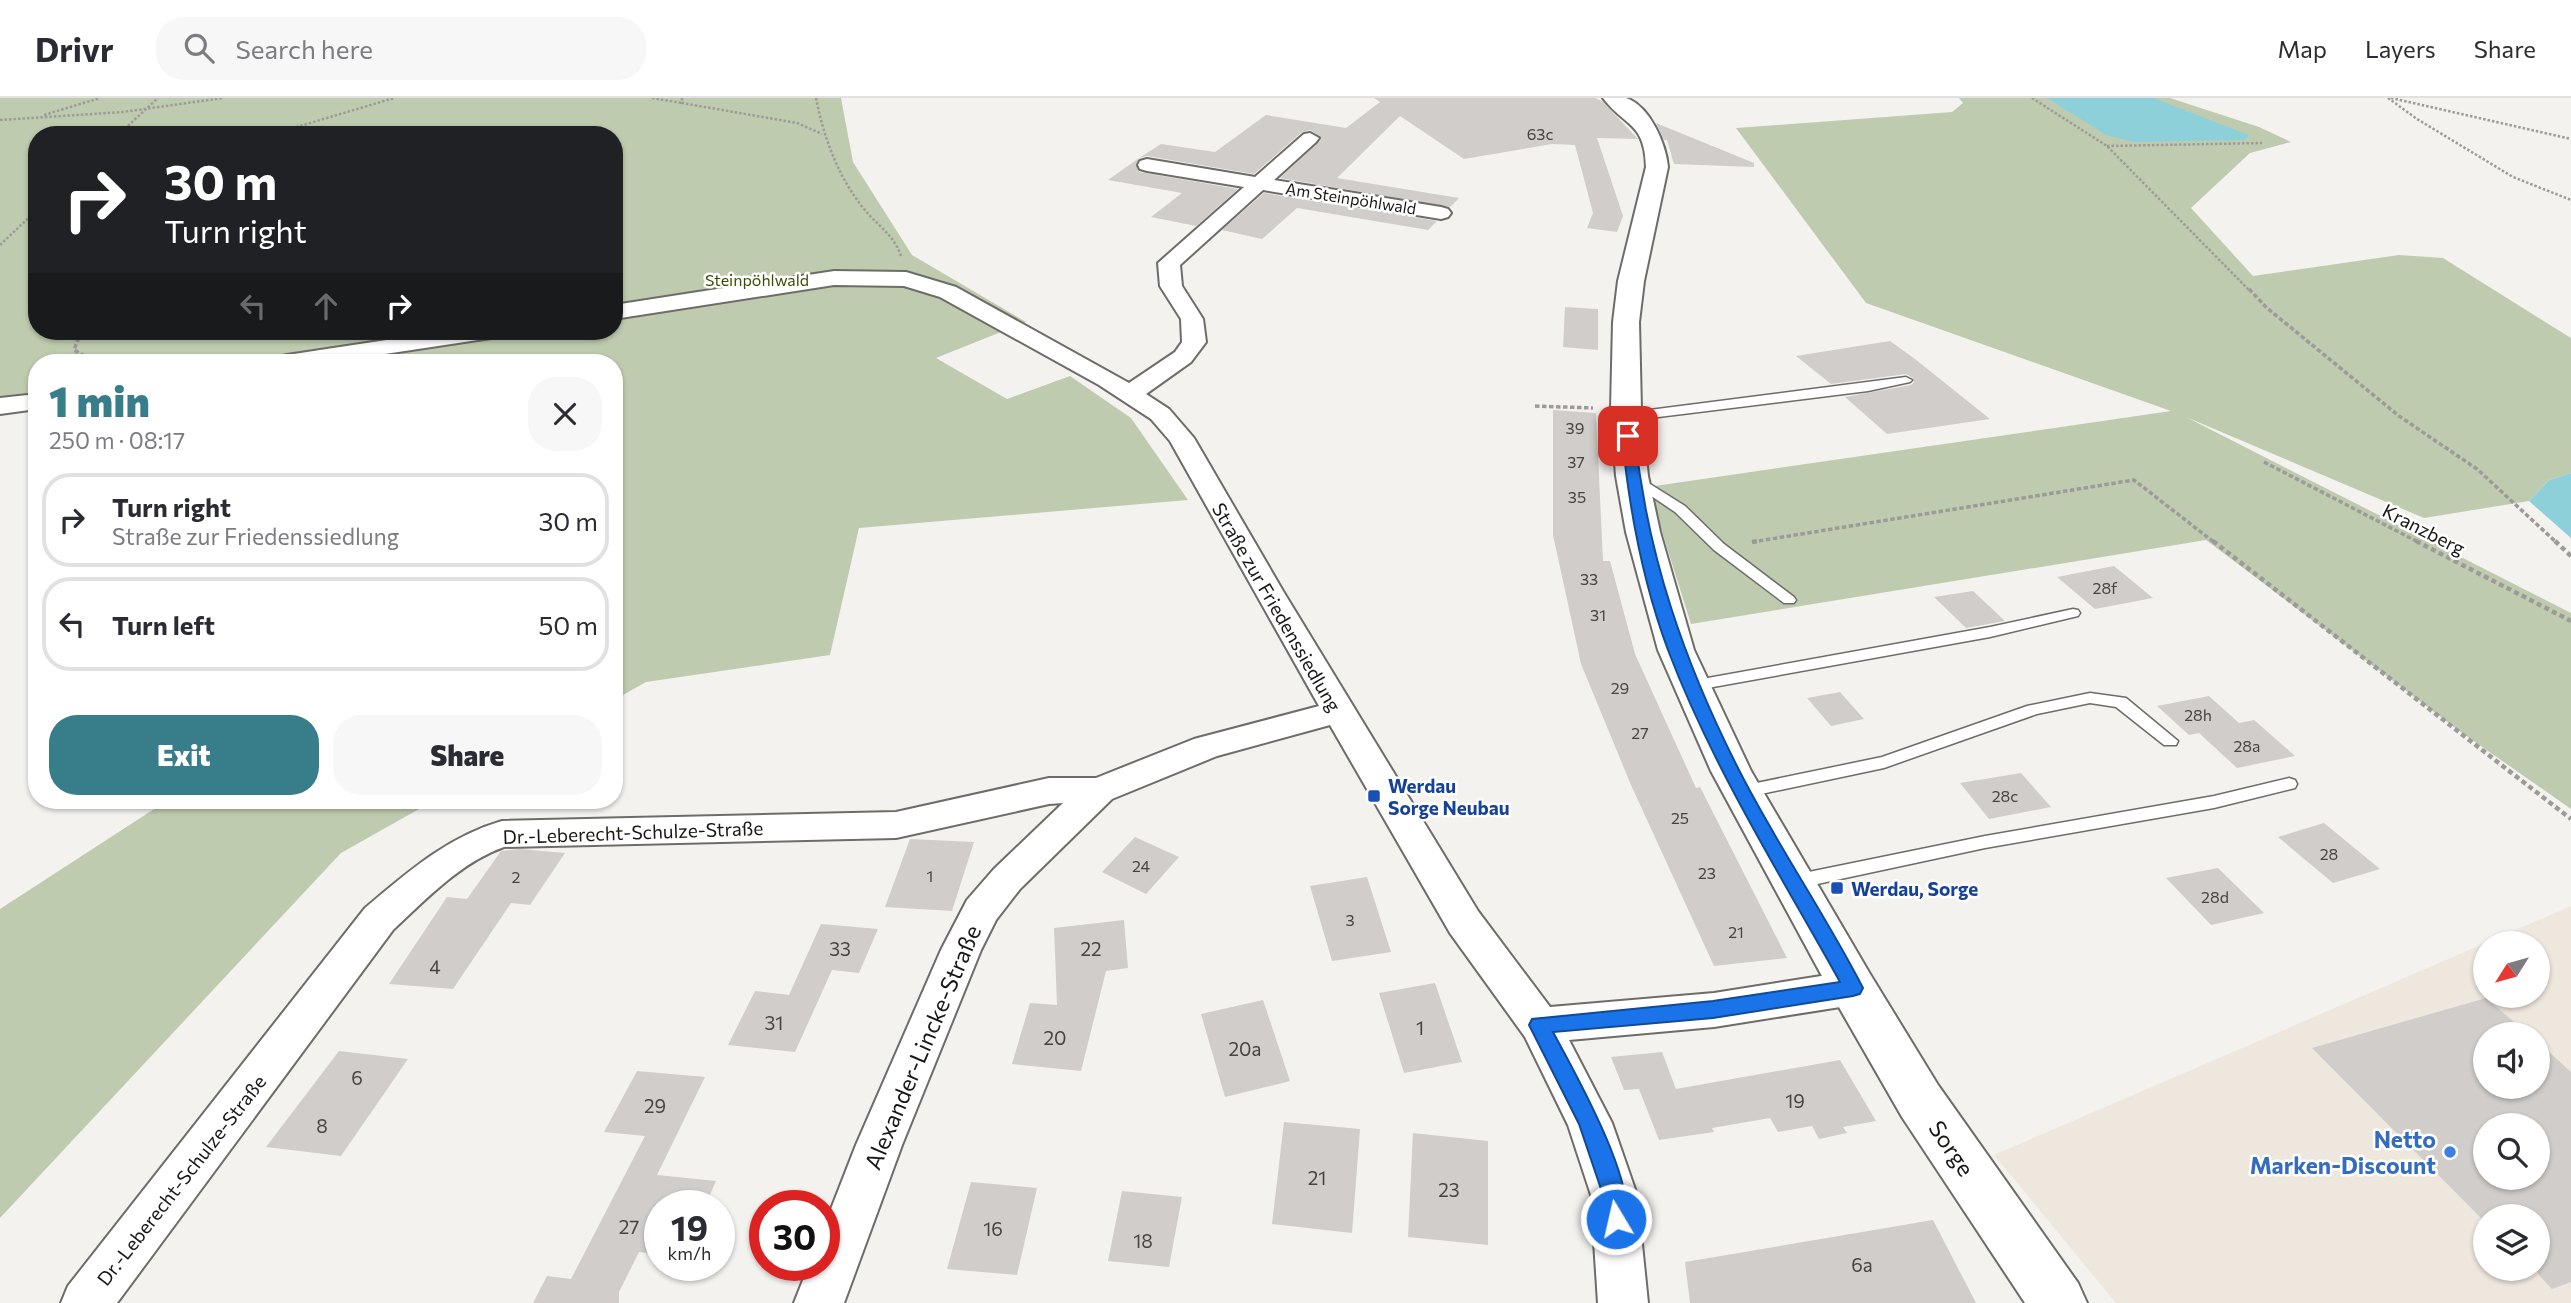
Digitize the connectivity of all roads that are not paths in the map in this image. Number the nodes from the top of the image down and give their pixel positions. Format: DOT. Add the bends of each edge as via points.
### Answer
graph roads {
  1 [pos="1613,98"];
  2 [pos="1310,138"];
  3 [pos="1147,165"];
  4 [pos="1261,184"];
  5 [pos="1441,213"];
  6 [pos="623,311"];
  7 [pos="432,340"];
  8 [pos="340,354"];
  9 [pos="1906,380"];
  10 [pos="1130,394"];
  11 [pos="28,402"];
  12 [pos="0,407"];
  13 [pos="1626,412"];
  14 [pos="1632,476"];
  15 [pos="1789,600"];
  16 [pos="2073,612"];
  17 [pos="1691,686"];
  18 [pos="1338,712"];
  19 [pos="2169,741"];
  20 [pos="2289,784"];
  21 [pos="1099,790"];
  22 [pos="1742,792"];
  23 [pos="1792,882"];
  24 [pos="1853,988"];
  25 [pos="1539,1025"];
  26 [pos="86,1303"];
  27 [pos="819,1303"];
  28 [pos="1623,1303"];
  29 [pos="2058,1303"];
  1 -- 13 [label="main road, Sorge" via="1642,120 1657,153 1626,321"];
  2 -- 4 [label="street, Am Steinpöhlwald"];
  3 -- 4 [label="street, Am Steinpöhlwald"];
  4 -- 5 [label="street, Am Steinpöhlwald"];
  4 -- 10 [label="street, Am Steinpöhlwald" via="1169,263 1171,286 1192,319 1194,342 1183,357"];
  6 -- 10 [label="street, Straße zur Friedenssiedlung" via="834,278 906,279 948,292"];
  7 -- 8 [label="street"];
  9 -- 13 [label="lane"];
  10 -- 18 [label="street, Straße zur Friedenssiedlung" via="1160,414 1181,438"];
  11 -- 12 [label="street"];
  13 -- 14 [label="main road, Sorge"];
  14 -- 15 [label="lane" via="1680,509 1719,547"];
  14 -- 17 [label="main road, Sorge" via="1656,586"];
  16 -- 17 [label="lane" via="1990,632"];
  17 -- 22 [label="main road, Sorge"];
  18 -- 21 [label="street, Alexander-Lincke-Straße" via="1206,747"];
  18 -- 25 [label="street, Straße zur Friedenssiedlung" via="1464,922"];
  19 -- 22 [label="lane" via="2120,702 2090,698 2033,710 1884,762"];
  20 -- 23 [label="lane"];
  21 -- 26 [label="street, Dr.-Leberecht-Schulze-Straße" via="1049,791 896,825 502,834 481,841 431,873 379,919"];
  21 -- 27 [label="street, Alexander-Lincke-Straße" via="1007,878 981,911 884,1132"];
  22 -- 23 [label="main road, Sorge"];
  23 -- 24 [label="main road, Sorge"];
  24 -- 25 [label="street" via="1713,1010"];
  24 -- 29 [label="main road, Sorge" via="1920,1101"];
  25 -- 28 [label="street, Straße zur Friedenssiedlung" via="1590,1123 1614,1195"];
}
